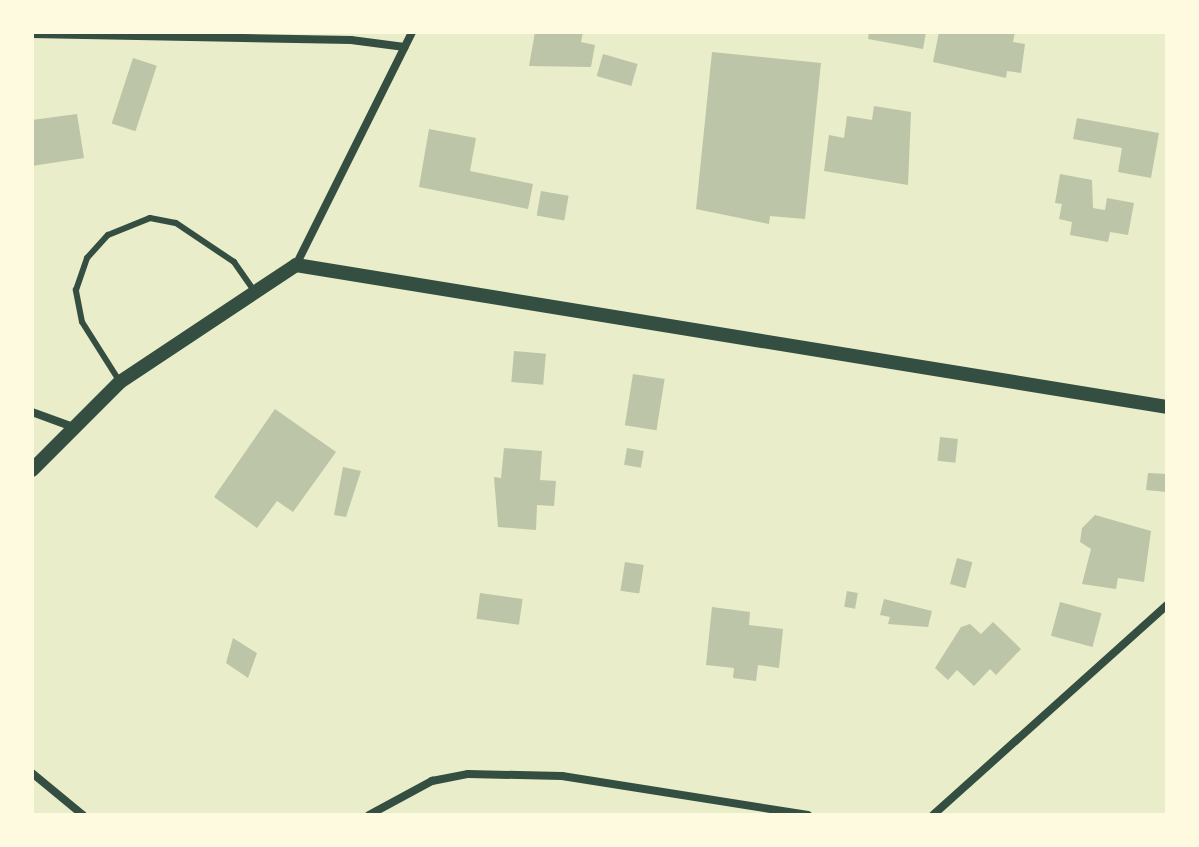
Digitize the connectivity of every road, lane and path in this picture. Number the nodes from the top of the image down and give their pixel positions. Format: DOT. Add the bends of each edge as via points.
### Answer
graph roads {
  1 [pos="412,32"];
  2 [pos="32,34"];
  3 [pos="405,47"];
  4 [pos="296,265"];
  5 [pos="252,288"];
  6 [pos="120,382"];
  7 [pos="1167,407"];
  8 [pos="32,412"];
  9 [pos="73,427"];
  10 [pos="32,470"];
  11 [pos="1167,605"];
  12 [pos="32,773"];
  13 [pos="83,815"];
  14 [pos="369,815"];
  15 [pos="808,815"];
  16 [pos="933,815"];
  1 -- 3 [label="street"];
  2 -- 3 [label="street" via="351,40"];
  3 -- 4 [label="street"];
  4 -- 5 [label="street"];
  4 -- 7 [label="street"];
  5 -- 6 [label="street"];
  5 -- 6 [label="lane" via="215,246 176,223 150,218 108,235 87,258 76,290 82,322"];
  6 -- 9 [label="street"];
  8 -- 9 [label="street"];
  9 -- 10 [label="street"];
  11 -- 16 [label="street"];
  12 -- 13 [label="street"];
  14 -- 15 [label="street" via="432,781 468,774 562,776"];
}
